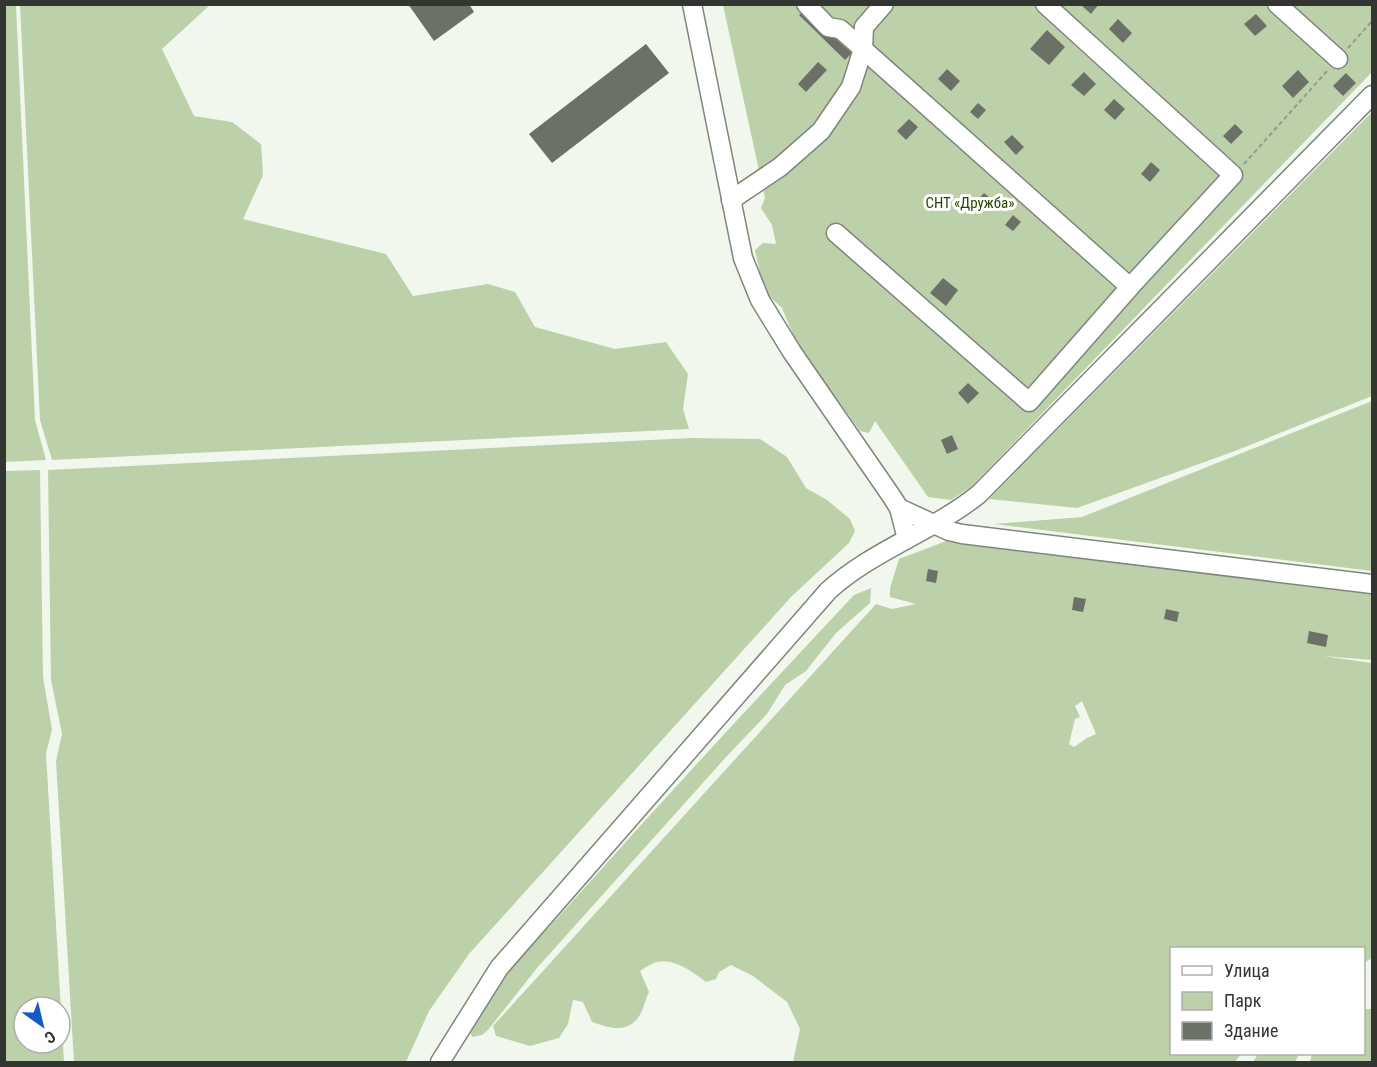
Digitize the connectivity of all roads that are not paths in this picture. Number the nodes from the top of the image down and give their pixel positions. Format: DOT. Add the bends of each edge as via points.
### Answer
graph roads {
  1 [pos="692,4"];
  2 [pos="806,4"];
  3 [pos="884,4"];
  4 [pos="1045,4"];
  5 [pos="1277,4"];
  6 [pos="863,49"];
  7 [pos="1338,59"];
  8 [pos="1372,95"];
  9 [pos="731,201"];
  10 [pos="836,233"];
  11 [pos="1130,287"];
  12 [pos="899,508"];
  13 [pos="935,525"];
  14 [pos="907,539"];
  15 [pos="1372,584"];
  16 [pos="440,1062"];
  1 -- 9 [label="street"];
  2 -- 6 [label="street" via="828,27 840,29"];
  3 -- 6 [label="street" via="864,27"];
  4 -- 11 [label="street" via="1233,176"];
  5 -- 7 [label="street"];
  6 -- 9 [label="street" via="851,87 821,131 780,167"];
  6 -- 11 [label="street"];
  8 -- 13 [label="street" via="1020,455 979,494"];
  9 -- 12 [label="street" via="743,258 760,300"];
  10 -- 11 [label="street" via="1029,402"];
  12 -- 13 [label="street"];
  12 -- 14 [label="street"];
  13 -- 14 [label="street"];
  13 -- 15 [label="street" via="962,534"];
  14 -- 16 [label="street" via="860,565 828,591 499,968"];
}
